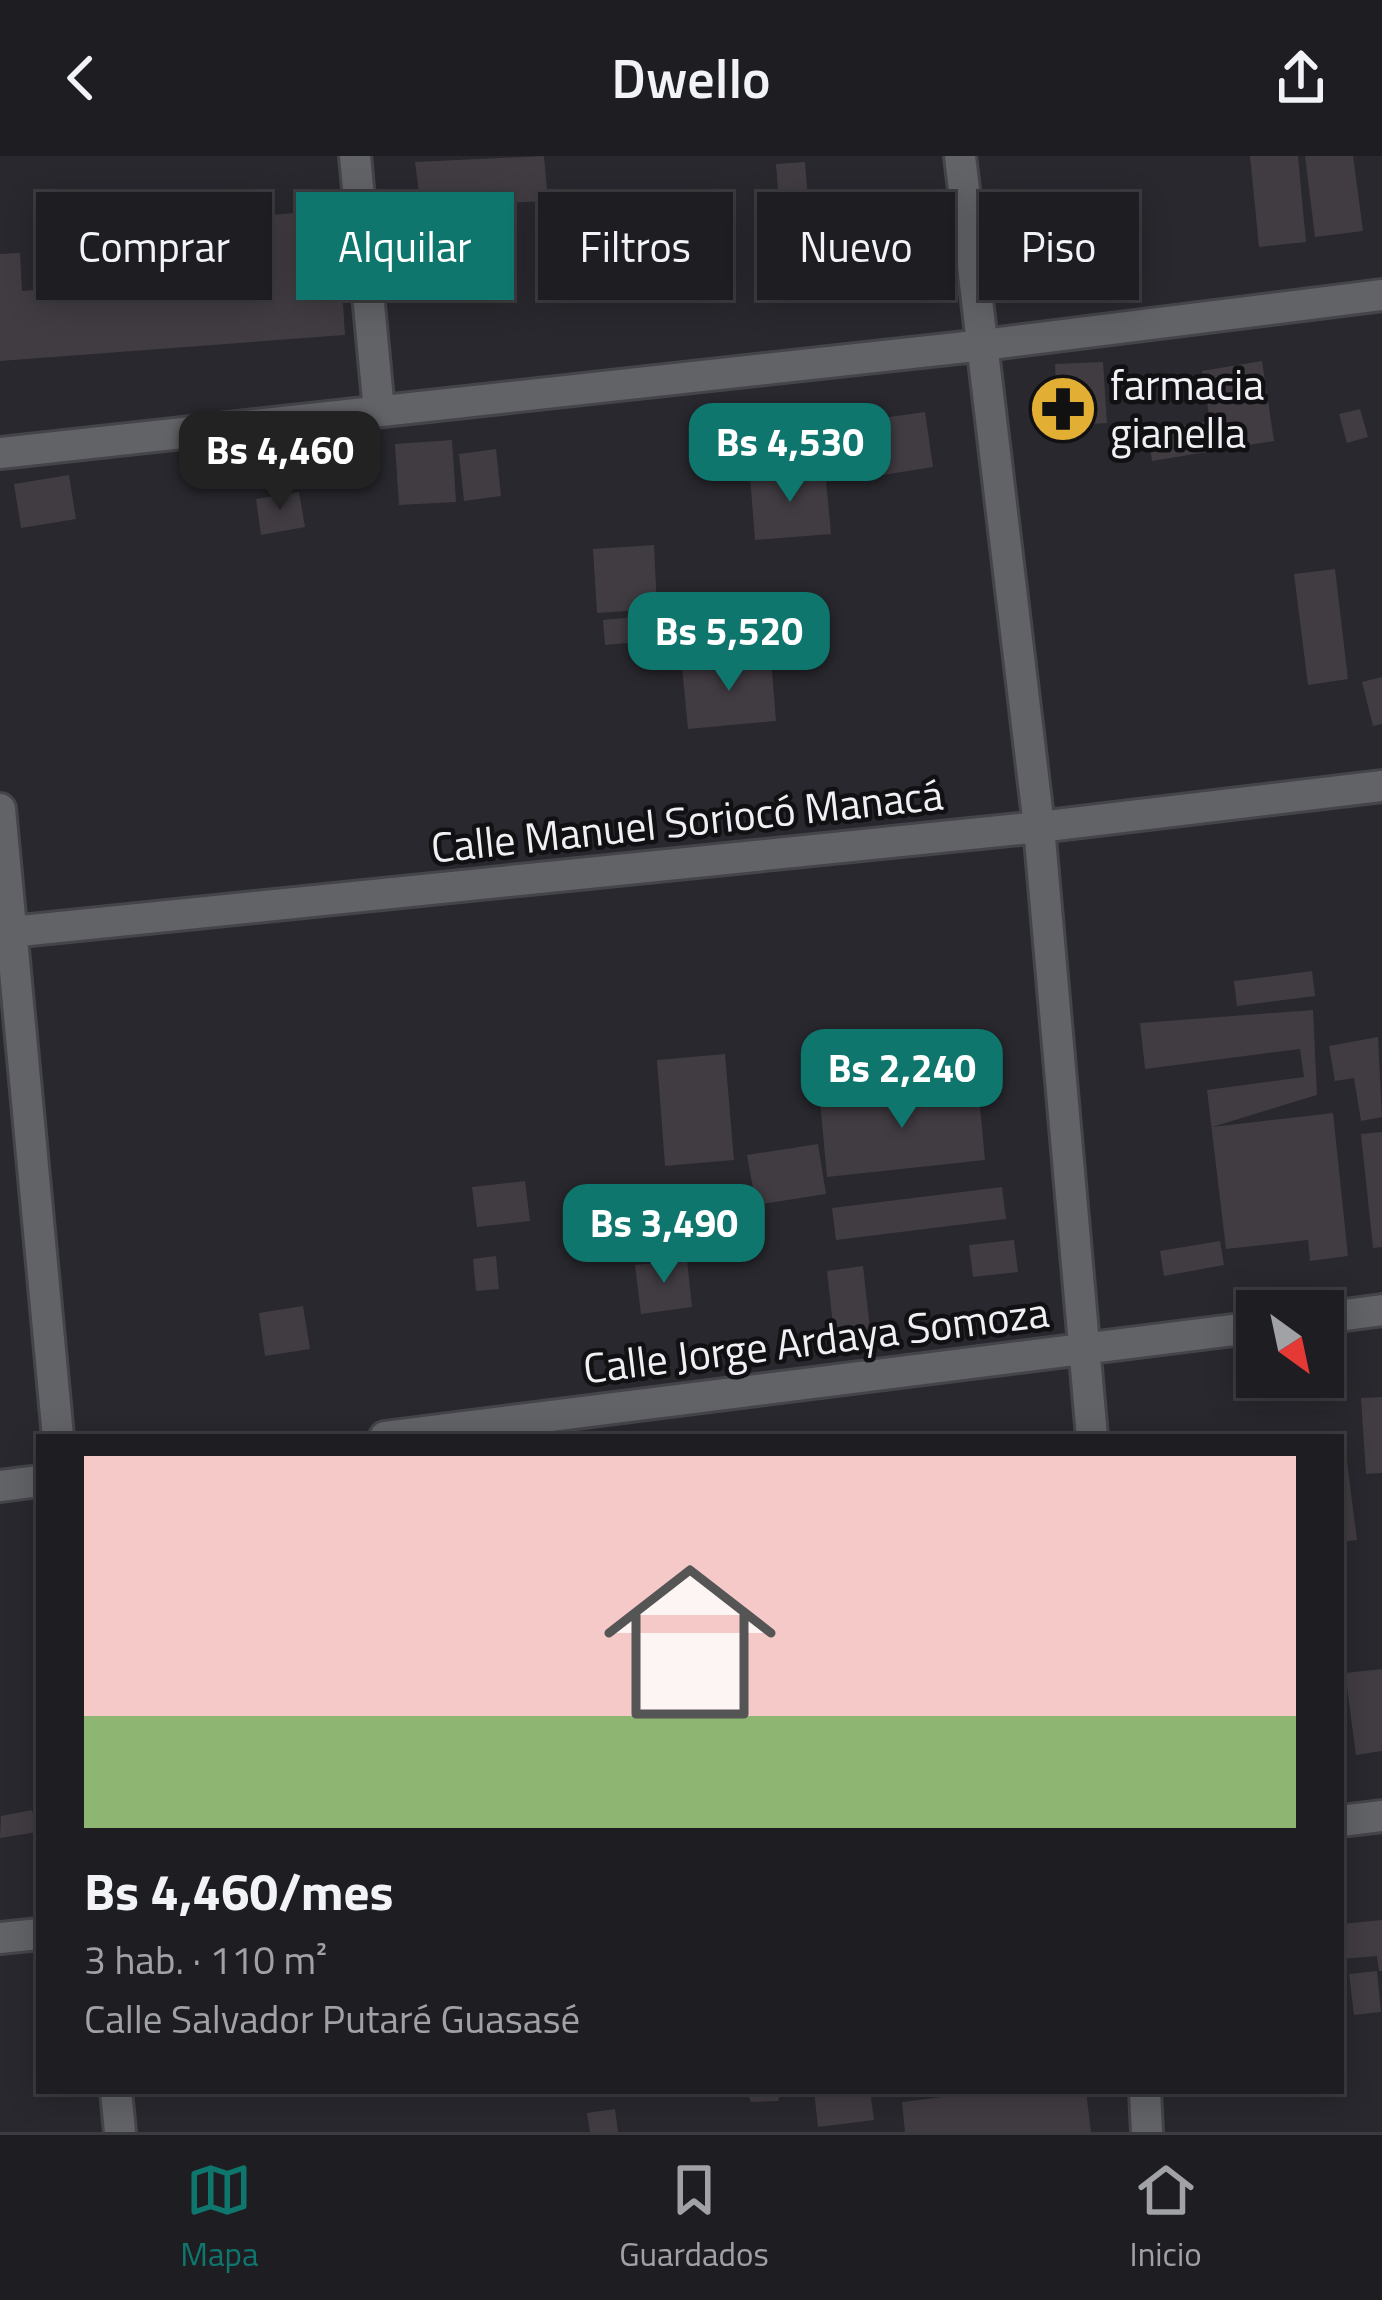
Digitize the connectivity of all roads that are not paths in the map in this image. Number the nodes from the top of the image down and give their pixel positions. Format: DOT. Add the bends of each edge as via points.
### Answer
graph roads {
  1 [pos="355,156"];
  2 [pos="960,156"];
  3 [pos="1382,295"];
  4 [pos="984,345"];
  5 [pos="380,410"];
  6 [pos="0,453"];
  7 [pos="1382,786"];
  8 [pos="0,809"];
  9 [pos="1039,827"];
  10 [pos="7,932"];
  11 [pos="1382,1310"];
  12 [pos="1344,1315"];
  13 [pos="1236,1330"];
  14 [pos="1082,1349"];
  15 [pos="58,1434"];
  16 [pos="410,1434"];
  17 [pos="1092,1434"];
  18 [pos="36,1481"];
  19 [pos="0,1486"];
  20 [pos="1382,1816"];
  21 [pos="1344,1821"];
  22 [pos="36,1934"];
  23 [pos="0,1938"];
  24 [pos="116,2094"];
  25 [pos="1145,2094"];
  26 [pos="120,2132"];
  27 [pos="1147,2132"];
  1 -- 5 [label="street"];
  2 -- 4 [label="street"];
  3 -- 4 [label="street"];
  4 -- 5 [label="street"];
  4 -- 9 [label="street"];
  5 -- 6 [label="street"];
  7 -- 9 [label="street, Calle Manuel Soriocó Manacá"];
  8 -- 10 [label="street"];
  9 -- 10 [label="street, Calle Manuel Soriocó Manacá"];
  9 -- 14 [label="street"];
  10 -- 15 [label="street"];
  11 -- 12 [label="street"];
  13 -- 14 [label="street, Calle Jorge Ardaya Somoza"];
  14 -- 16 [label="street, Calle Jorge Ardaya Somoza"];
  14 -- 17 [label="street"];
  18 -- 19 [label="street"];
  20 -- 21 [label="street"];
  22 -- 23 [label="street"];
  24 -- 26 [label="street"];
  25 -- 27 [label="street"];
}
